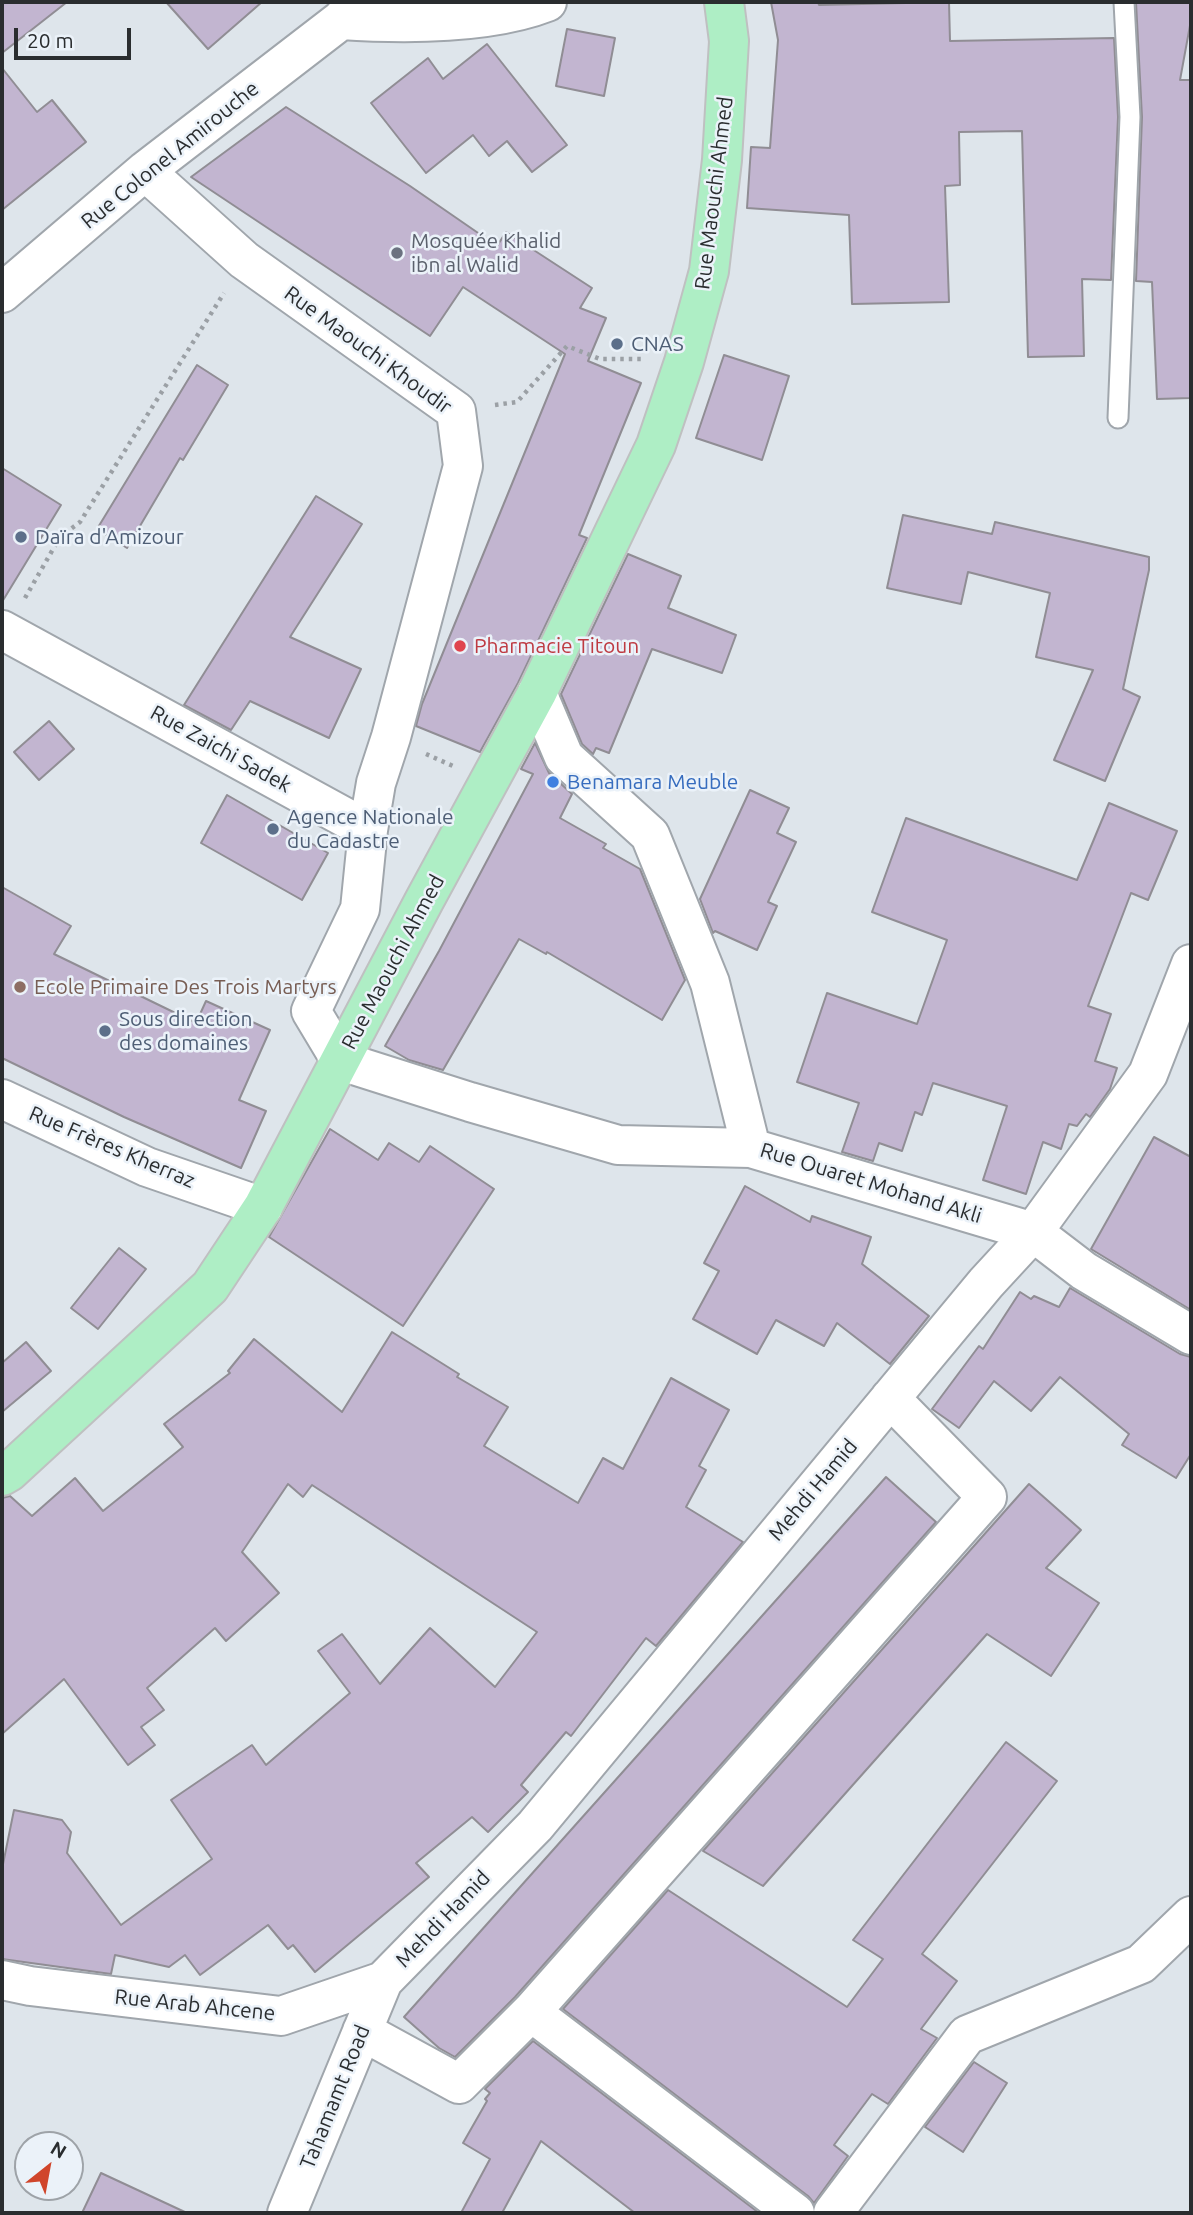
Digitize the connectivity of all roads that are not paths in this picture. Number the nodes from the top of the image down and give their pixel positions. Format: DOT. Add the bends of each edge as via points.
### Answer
graph roads {
  1 [pos="547,2"];
  2 [pos="724,2"];
  3 [pos="1124,2"];
  4 [pos="349,11"];
  5 [pos="145,171"];
  6 [pos="2,293"];
  7 [pos="1118,418"];
  8 [pos="4,631"];
  9 [pos="537,694"];
  10 [pos="368,830"];
  11 [pos="1191,964"];
  12 [pos="341,1061"];
  13 [pos="2,1099"];
  14 [pos="751,1148"];
  15 [pos="263,1207"];
  16 [pos="1033,1232"];
  17 [pos="1191,1335"];
  18 [pos="890,1398"];
  19 [pos="2,1476"];
  20 [pos="1191,1916"];
  21 [pos="2,1980"];
  22 [pos="383,1980"];
  23 [pos="531,2011"];
  24 [pos="362,2031"];
  25 [pos="286,2213"];
  26 [pos="795,2213"];
  27 [pos="833,2213"];
  1 -- 4 [label="street, Rue Colonel Amirouche" via="491,16 400,24"];
  2 -- 9 [label="main road, Rue Maouchi Ahmed" via="729,41 709,271 656,445"];
  3 -- 7 [label="lane" via="1130,117"];
  4 -- 5 [label="street, Rue Colonel Amirouche"];
  5 -- 6 [label="street, Rue Colonel Amirouche"];
  5 -- 10 [label="street, Rue Maouchi Khoudir" via="244,260 456,411 463,466 376,783"];
  8 -- 10 [label="street, Rue Zaichi Sadek"];
  9 -- 12 [label="main road, Rue Maouchi Ahmed"];
  9 -- 14 [label="street" via="564,757 650,835 710,983"];
  10 -- 12 [label="street" via="360,909 311,1011"];
  11 -- 16 [label="street, Mehdi Hamid" via="1148,1074"];
  12 -- 14 [label="street, Rue Ouaret Mohand Akli" via="618,1145"];
  12 -- 15 [label="main road, Rue Maouchi Ahmed"];
  13 -- 15 [label="street, Rue Frères Kherraz" via="147,1167"];
  14 -- 16 [label="street, Rue Ouaret Mohand Akli"];
  15 -- 19 [label="main road, Rue Maouchi Ahmed" via="211,1287"];
  16 -- 17 [label="street" via="1084,1271"];
  16 -- 18 [label="street, Mehdi Hamid"];
  18 -- 22 [label="street, Mehdi Hamid" via="535,1826"];
  18 -- 23 [label="street" via="987,1497"];
  20 -- 27 [label="street" via="1141,1964 967,2035"];
  21 -- 22 [label="street, Rue Arab Ahcene" via="281,2017"];
  22 -- 24 [label="street, Tahamamt Road"];
  23 -- 24 [label="street" via="459,2084"];
  23 -- 26 [label="street"];
  24 -- 25 [label="street, Tahamamt Road"];
}
